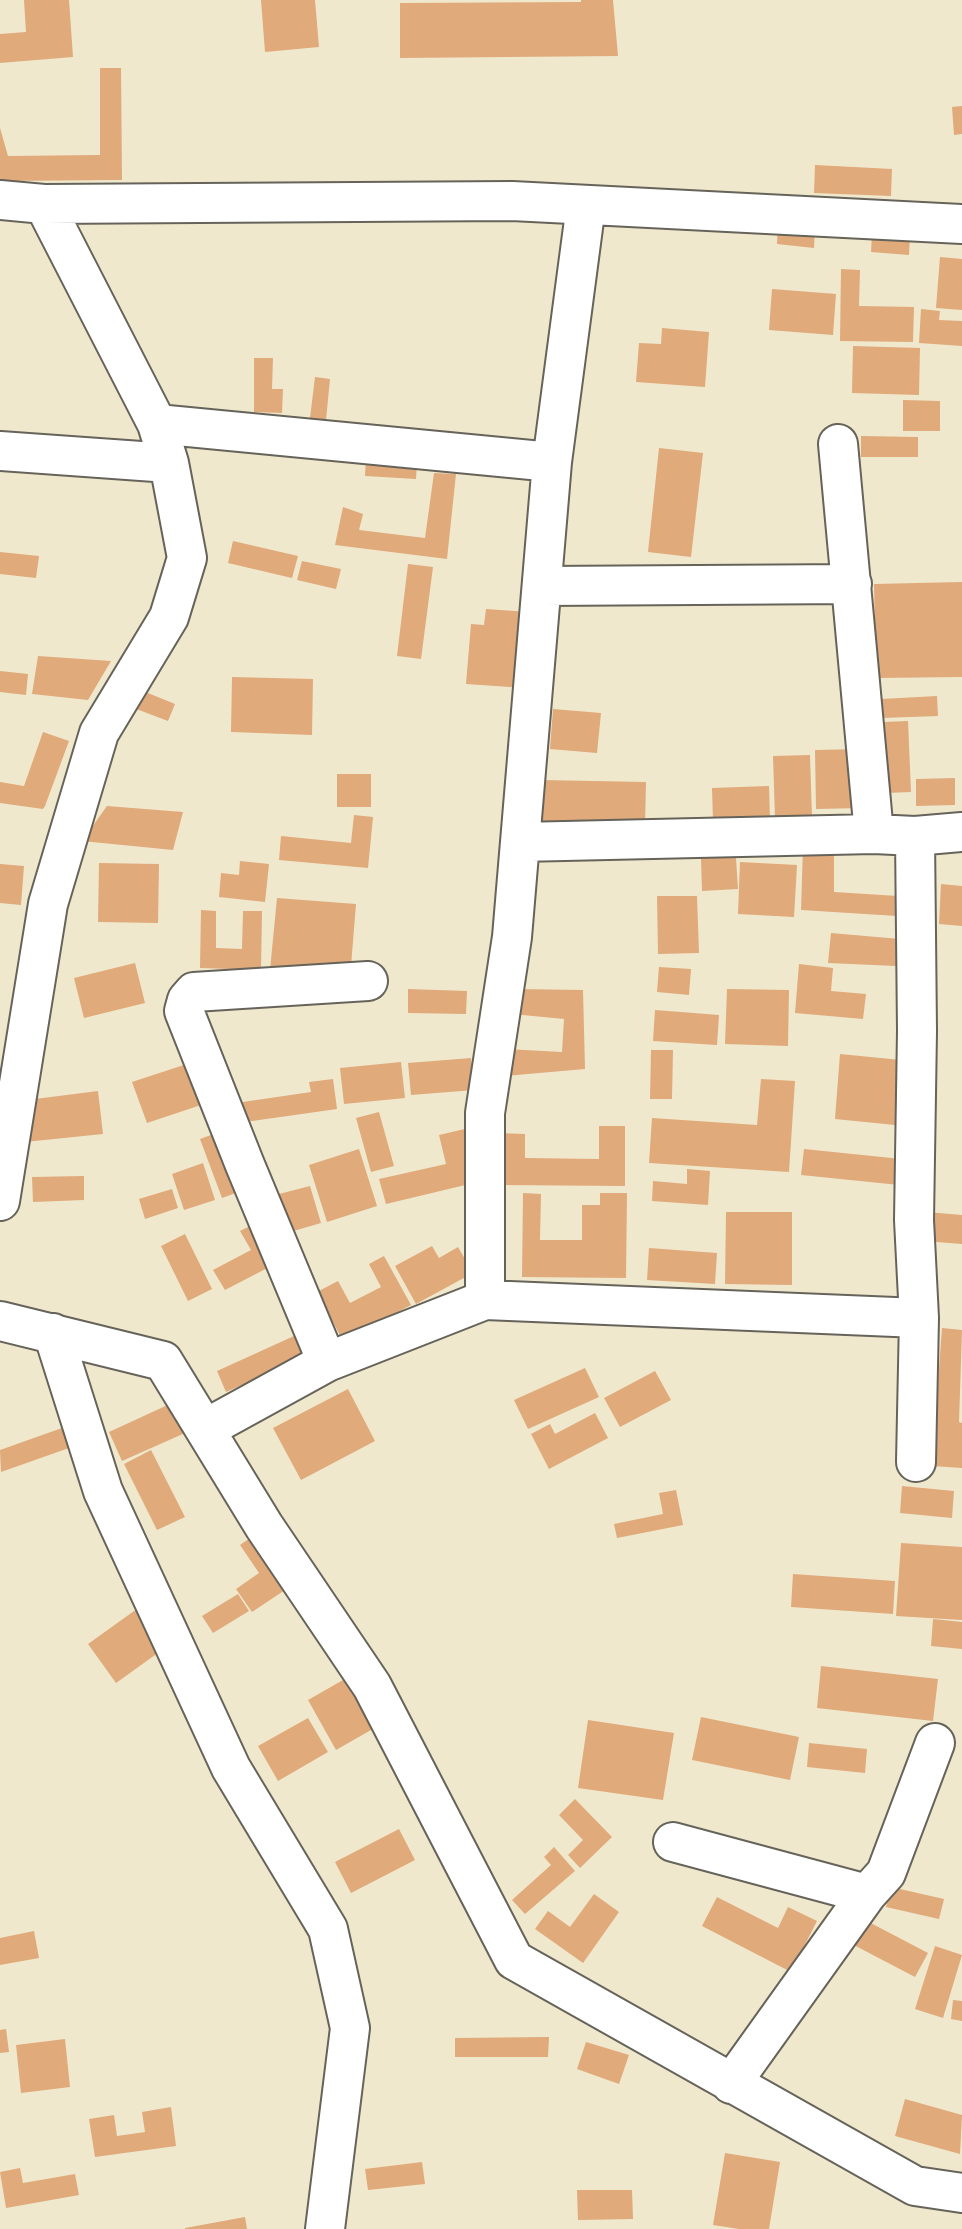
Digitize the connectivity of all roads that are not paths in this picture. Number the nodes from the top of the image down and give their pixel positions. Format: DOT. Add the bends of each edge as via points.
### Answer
graph roads {
  1 [pos="0,200"];
  2 [pos="44,204"];
  3 [pos="586,205"];
  4 [pos="962,224"];
  5 [pos="157,424"];
  6 [pos="838,444"];
  7 [pos="0,451"];
  8 [pos="552,462"];
  9 [pos="169,463"];
  10 [pos="852,584"];
  11 [pos="543,586"];
  12 [pos="962,832"];
  13 [pos="874,834"];
  14 [pos="915,836"];
  15 [pos="520,842"];
  16 [pos="368,981"];
  17 [pos="0,1201"];
  18 [pos="485,1300"];
  19 [pos="919,1318"];
  20 [pos="0,1321"];
  21 [pos="53,1333"];
  22 [pos="327,1362"];
  23 [pos="205,1429"];
  24 [pos="916,1462"];
  25 [pos="935,1743"];
  26 [pos="673,1842"];
  27 [pos="867,1894"];
  28 [pos="731,2084"];
  29 [pos="962,2193"];
  30 [pos="325,2229"];
  1 -- 2 [label="street"];
  2 -- 3 [label="street" via="512,201"];
  2 -- 5 [label="street"];
  3 -- 4 [label="street"];
  3 -- 8 [label="street"];
  5 -- 8 [label="street"];
  5 -- 9 [label="street"];
  6 -- 10 [label="street"];
  7 -- 9 [label="street"];
  8 -- 11 [label="street"];
  9 -- 17 [label="street" via="187,558 169,617 100,733 48,904"];
  10 -- 11 [label="street"];
  10 -- 13 [label="street"];
  11 -- 15 [label="street"];
  12 -- 14 [label="street"];
  13 -- 14 [label="street"];
  13 -- 15 [label="street"];
  14 -- 19 [label="street" via="914,1220"];
  15 -- 18 [label="street" via="512,937 485,1113"];
  16 -- 22 [label="street" via="194,992 184,1010"];
  18 -- 19 [label="street"];
  18 -- 22 [label="street"];
  19 -- 24 [label="street"];
  20 -- 21 [label="street"];
  21 -- 23 [label="street" via="163,1361"];
  21 -- 30 [label="street" via="103,1491 155,1605 231,1768 328,1929 351,2028"];
  22 -- 23 [label="street"];
  23 -- 28 [label="street" via="372,1686 514,1960"];
  25 -- 27 [label="street" via="886,1873"];
  26 -- 27 [label="street"];
  27 -- 28 [label="street"];
  28 -- 29 [label="street" via="915,2186"];
}
